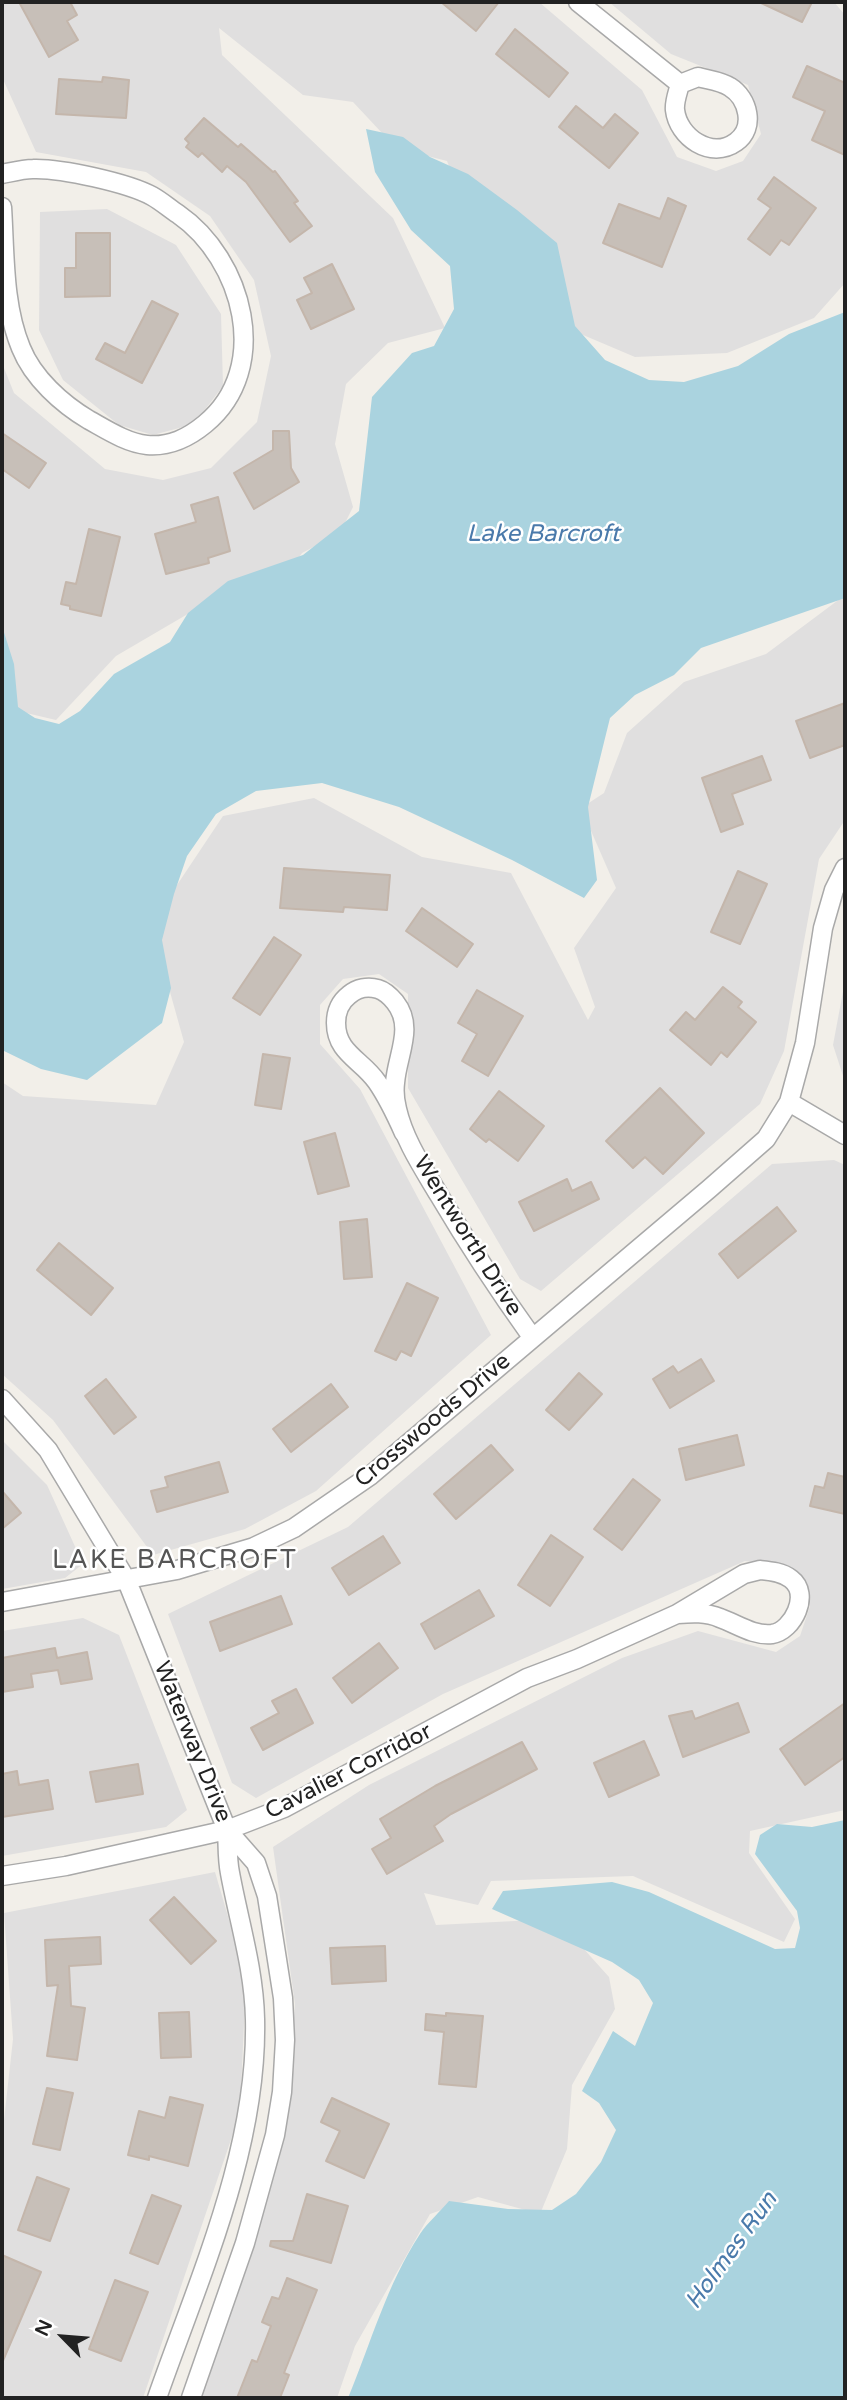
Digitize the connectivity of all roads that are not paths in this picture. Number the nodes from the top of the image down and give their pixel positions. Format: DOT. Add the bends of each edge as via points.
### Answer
graph roads {
  1 [pos="578,2"];
  2 [pos="680,84"];
  3 [pos="2,174"];
  4 [pos="2,207"];
  5 [pos="845,868"];
  6 [pos="789,1102"];
  7 [pos="404,1133"];
  8 [pos="845,1135"];
  9 [pos="532,1337"];
  10 [pos="2,1399"];
  11 [pos="127,1581"];
  12 [pos="2,1602"];
  13 [pos="677,1614"];
  14 [pos="227,1830"];
  15 [pos="2,1876"];
  16 [pos="157,2398"];
  17 [pos="191,2398"];
  1 -- 2 [label="street"];
  2 -- 2 [label="street" via="674,108 684,134 709,148 729,146 740,138 748,114 736,91 698,77"];
  3 -- 4 [label="street" via="33,169 117,185 150,195 189,222 221,260 240,305 245,347 235,385 217,414 195,433 170,445 145,445 79,414 40,380 21,349 10,310"];
  5 -- 6 [label="street, Crosswoods Drive" via="823,928 805,1043"];
  6 -- 8 [label="street"];
  6 -- 9 [label="street, Crosswoods Drive" via="766,1139"];
  7 -- 7 [label="street, Wentworth Drive" via="386,1095 342,1048 336,1031 336,1014 356,990 370,987 383,991 400,1008 405,1023 395,1083"];
  7 -- 9 [label="street, Wentworth Drive" via="450,1214"];
  9 -- 11 [label="street, Crosswoods Drive" via="371,1475 293,1528 224,1558"];
  10 -- 11 [label="street, Waterway Drive" via="48,1450"];
  11 -- 12 [label="street, Crosswoods Drive"];
  11 -- 14 [label="street, Waterway Drive"];
  13 -- 13 [label="street, Cavalier Corridor" via="744,1574 760,1570 791,1578 800,1596 791,1621 771,1634 751,1632 718,1616"];
  13 -- 14 [label="street, Cavalier Corridor" via="527,1678 284,1808"];
  14 -- 15 [label="street, Cavalier Corridor"];
  14 -- 16 [label="street" via="229,1870 251,1971 255,2018 251,2098 234,2173"];
  14 -- 17 [label="street, Waterway Drive" via="256,1863 267,1896 283,1998 282,2092 245,2243"];
}
